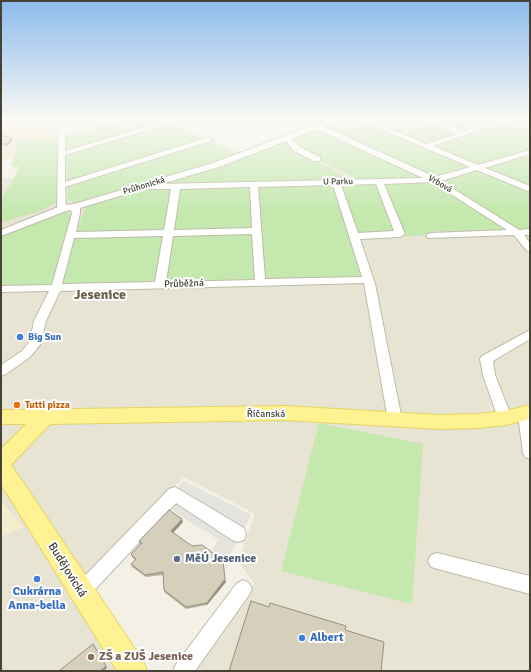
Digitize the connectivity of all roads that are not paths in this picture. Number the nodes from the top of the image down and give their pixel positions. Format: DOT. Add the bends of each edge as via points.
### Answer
graph roads {
  1 [pos="62,149"];
  2 [pos="78,149"];
  3 [pos="179,149"];
  4 [pos="257,149"];
  5 [pos="298,149"];
  6 [pos="368,149"];
  7 [pos="434,149"];
  8 [pos="530,152"];
  9 [pos="62,154"];
  10 [pos="317,159"];
  11 [pos="477,167"];
  12 [pos="434,180"];
  13 [pos="379,181"];
  14 [pos="336,182"];
  15 [pos="254,184"];
  16 [pos="61,186"];
  17 [pos="176,186"];
  18 [pos="142,187"];
  19 [pos="530,189"];
  20 [pos="75,207"];
  21 [pos="64,208"];
  22 [pos="1,224"];
  23 [pos="256,231"];
  24 [pos="516,232"];
  25 [pos="530,232"];
  26 [pos="1,233"];
  27 [pos="168,233"];
  28 [pos="71,235"];
  29 [pos="353,236"];
  30 [pos="431,236"];
  31 [pos="530,249"];
  32 [pos="368,280"];
  33 [pos="260,282"];
  34 [pos="160,285"];
  35 [pos="56,288"];
  36 [pos="1,289"];
  37 [pos="530,334"];
  38 [pos="1,371"];
  39 [pos="528,413"];
  40 [pos="1,416"];
  41 [pos="46,417"];
  42 [pos="505,418"];
  43 [pos="395,420"];
  44 [pos="530,453"];
  45 [pos="1,462"];
  46 [pos="1,468"];
  47 [pos="238,534"];
  48 [pos="437,561"];
  49 [pos="530,585"];
  50 [pos="243,589"];
  51 [pos="81,592"];
  52 [pos="133,671"];
  53 [pos="183,671"];
  1 -- 9 [label="street"];
  2 -- 9 [label="street"];
  3 -- 16 [label="street"];
  4 -- 18 [label="street, Průhonická" via="216,165"];
  5 -- 10 [label="street"];
  6 -- 12 [label="street, Vrbová"];
  7 -- 11 [label="street"];
  8 -- 11 [label="street, U Parku"];
  9 -- 16 [label="street"];
  11 -- 12 [label="street, U Parku"];
  11 -- 19 [label="street"];
  12 -- 13 [label="street, U Parku"];
  12 -- 24 [label="street, Vrbová"];
  13 -- 14 [label="street, U Parku"];
  13 -- 29 [label="street" via="400,234"];
  14 -- 15 [label="street, U Parku"];
  14 -- 29 [label="street"];
  15 -- 17 [label="street, U Parku"];
  15 -- 23 [label="street"];
  16 -- 21 [label="street" via="61,204"];
  17 -- 18 [label="street, U Parku"];
  17 -- 27 [label="street"];
  18 -- 20 [label="street, Průhonická"];
  20 -- 21 [label="street, Průhonická"];
  20 -- 28 [label="street"];
  21 -- 22 [label="street" via="54,208 22,220"];
  21 -- 26 [label="street, Průhonická"];
  23 -- 27 [label="street"];
  23 -- 33 [label="street"];
  24 -- 25 [label="street"];
  24 -- 30 [label="street"];
  24 -- 31 [label="street, Vrbová"];
  27 -- 28 [label="street"];
  27 -- 34 [label="street"];
  28 -- 35 [label="street"];
  29 -- 32 [label="street"];
  32 -- 33 [label="street, Průběžná"];
  32 -- 43 [label="street"];
  33 -- 34 [label="street, Průběžná"];
  34 -- 35 [label="street, Průběžná"];
  35 -- 36 [label="street, Průběžná"];
  35 -- 38 [label="street" via="40,321 36,342 26,354"];
  37 -- 42 [label="street" via="486,359 489,375"];
  39 -- 42 [label="main road, Říčanská"];
  39 -- 44 [label="street"];
  40 -- 41 [label="main road, Říčanská"];
  41 -- 43 [label="main road, Říčanská" via="285,414"];
  41 -- 45 [label="main road"];
  42 -- 43 [label="main road, Říčanská" via="456,421"];
  46 -- 51 [label="main road, Budějovická"];
  47 -- 51 [label="street" via="176,494"];
  48 -- 49 [label="street"];
  50 -- 53 [label="street"];
  51 -- 52 [label="main road, Budějovická"];
}
